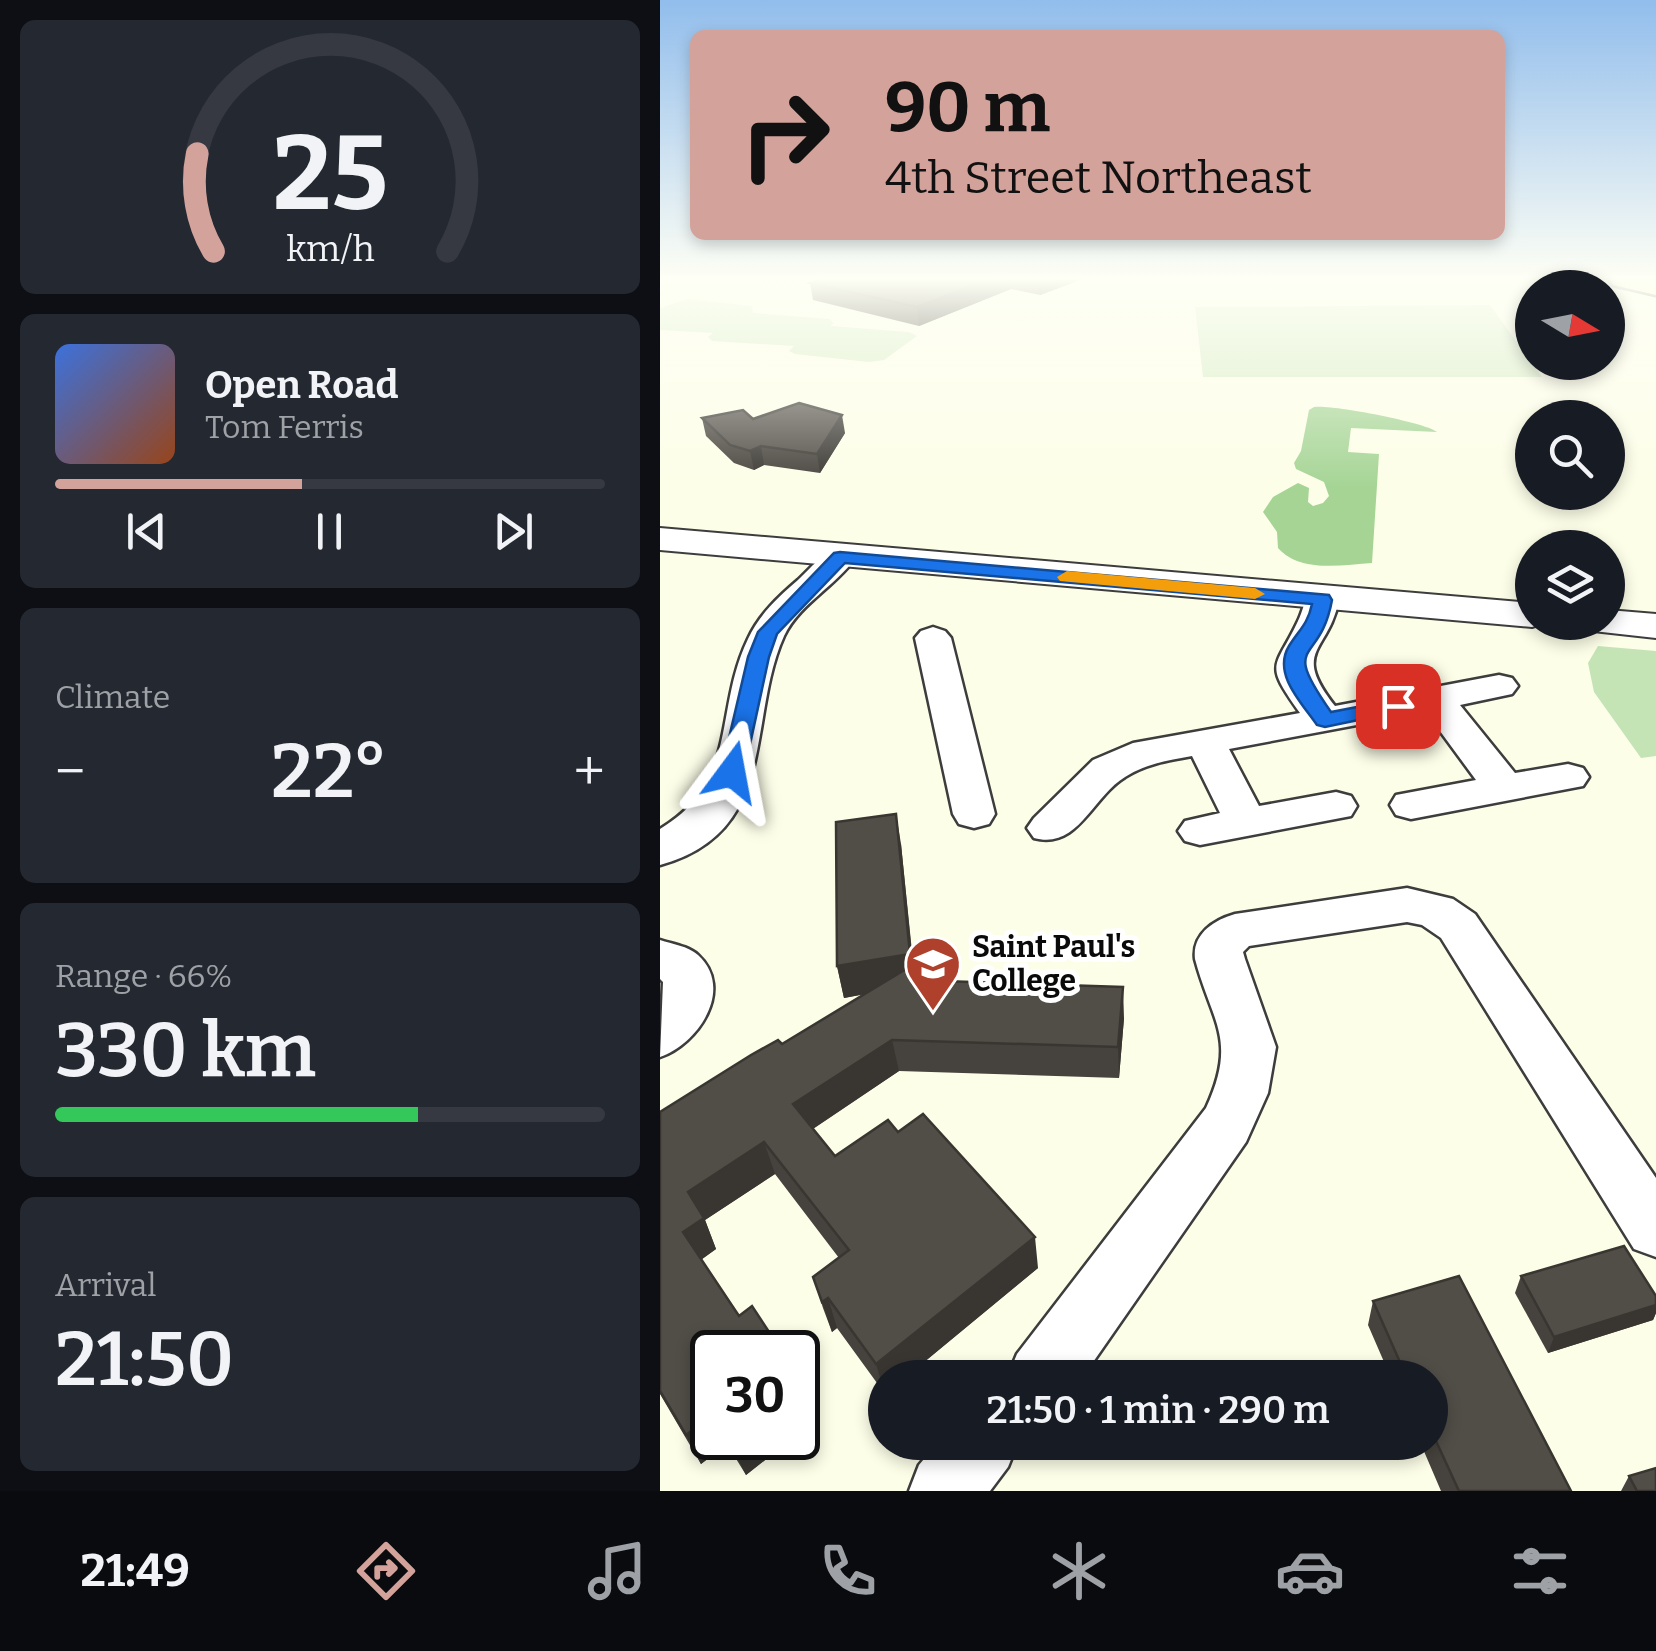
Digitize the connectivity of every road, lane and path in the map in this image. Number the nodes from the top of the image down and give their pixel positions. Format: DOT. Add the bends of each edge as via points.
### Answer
graph roads {
  1 [pos="660,539"];
  2 [pos="840,557"];
  3 [pos="1322,600"];
  4 [pos="1515,615"];
  5 [pos="1625,623"];
  6 [pos="1656,626"];
  7 [pos="933,638"];
  8 [pos="1500,686"];
  9 [pos="1435,698"];
  10 [pos="1325,720"];
  11 [pos="1205,742"];
  12 [pos="1568,777"];
  13 [pos="1504,788"];
  14 [pos="1410,805"];
  15 [pos="1336,806"];
  16 [pos="974,814"];
  17 [pos="1246,823"];
  18 [pos="1048,828"];
  19 [pos="1200,832"];
  20 [pos="660,850"];
  21 [pos="660,958"];
  22 [pos="660,1036"];
  23 [pos="1656,1229"];
  24 [pos="1053,1360"];
  25 [pos="970,1460"];
  26 [pos="945,1491"];
  1 -- 2 [label="street"];
  2 -- 3 [label="street"];
  2 -- 20 [label="street" via="768,632 718,802"];
  3 -- 4 [label="street"];
  3 -- 10 [label="street" via="1317,626 1292,663"];
  5 -- 6 [label="street"];
  7 -- 16 [label="street"];
  8 -- 9 [label="street"];
  9 -- 10 [label="street"];
  9 -- 13 [label="street"];
  10 -- 11 [label="street"];
  11 -- 17 [label="street"];
  11 -- 18 [label="street" via="1148,752 1108,769"];
  12 -- 13 [label="street"];
  13 -- 14 [label="street"];
  15 -- 17 [label="street"];
  17 -- 19 [label="street"];
  21 -- 22 [label="street" via="681,967 691,994"];
  23 -- 24 [label="street" via="1458,926 1436,911 1407,905 1235,931 1218,947 1250,1039 1246,1081 1226,1125"];
  25 -- 26 [label="street"];
}
